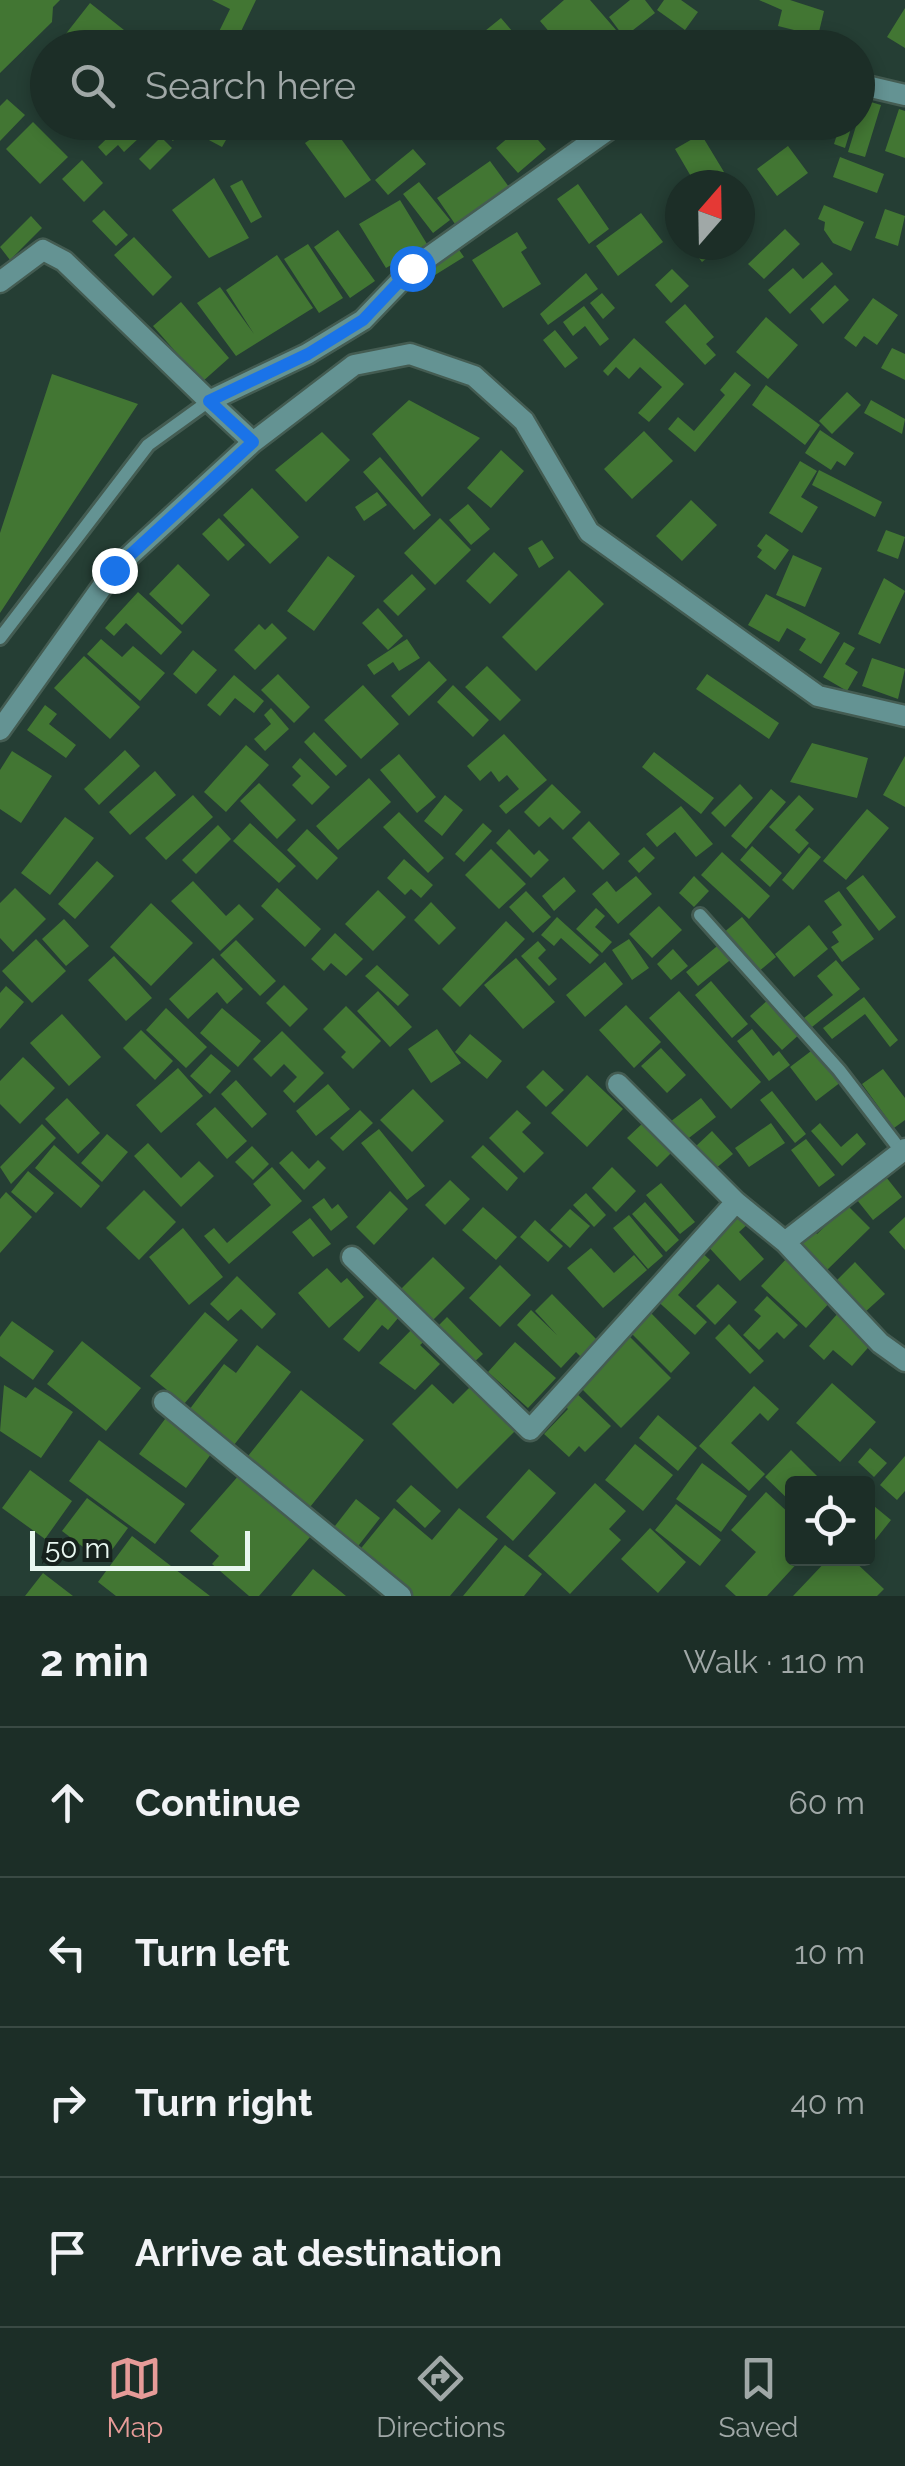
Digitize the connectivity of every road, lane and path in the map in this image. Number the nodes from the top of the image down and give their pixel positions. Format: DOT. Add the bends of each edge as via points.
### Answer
graph roads {
  1 [pos="875,88"];
  2 [pos="905,95"];
  3 [pos="593,140"];
  4 [pos="0,282"];
  5 [pos="209,401"];
  6 [pos="253,442"];
  7 [pos="0,638"];
  8 [pos="905,716"];
  9 [pos="0,730"];
  10 [pos="700,914"];
  11 [pos="618,1084"];
  12 [pos="903,1150"];
  13 [pos="736,1202"];
  14 [pos="785,1242"];
  15 [pos="352,1256"];
  16 [pos="905,1361"];
  17 [pos="164,1402"];
  18 [pos="401,1596"];
  1 -- 2 [label="street"];
  3 -- 5 [label="street" via="412,268 363,320"];
  4 -- 5 [label="street" via="43,250 64,260"];
  5 -- 6 [label="street"];
  5 -- 7 [label="lane" via="148,444"];
  6 -- 8 [label="street" via="354,365 410,354 474,376 524,420 589,532 818,696"];
  6 -- 9 [label="street" via="114,570"];
  10 -- 12 [label="lane"];
  11 -- 13 [label="street"];
  12 -- 14 [label="street"];
  13 -- 14 [label="street"];
  13 -- 15 [label="street" via="530,1430"];
  14 -- 16 [label="street"];
  17 -- 18 [label="street"];
}
